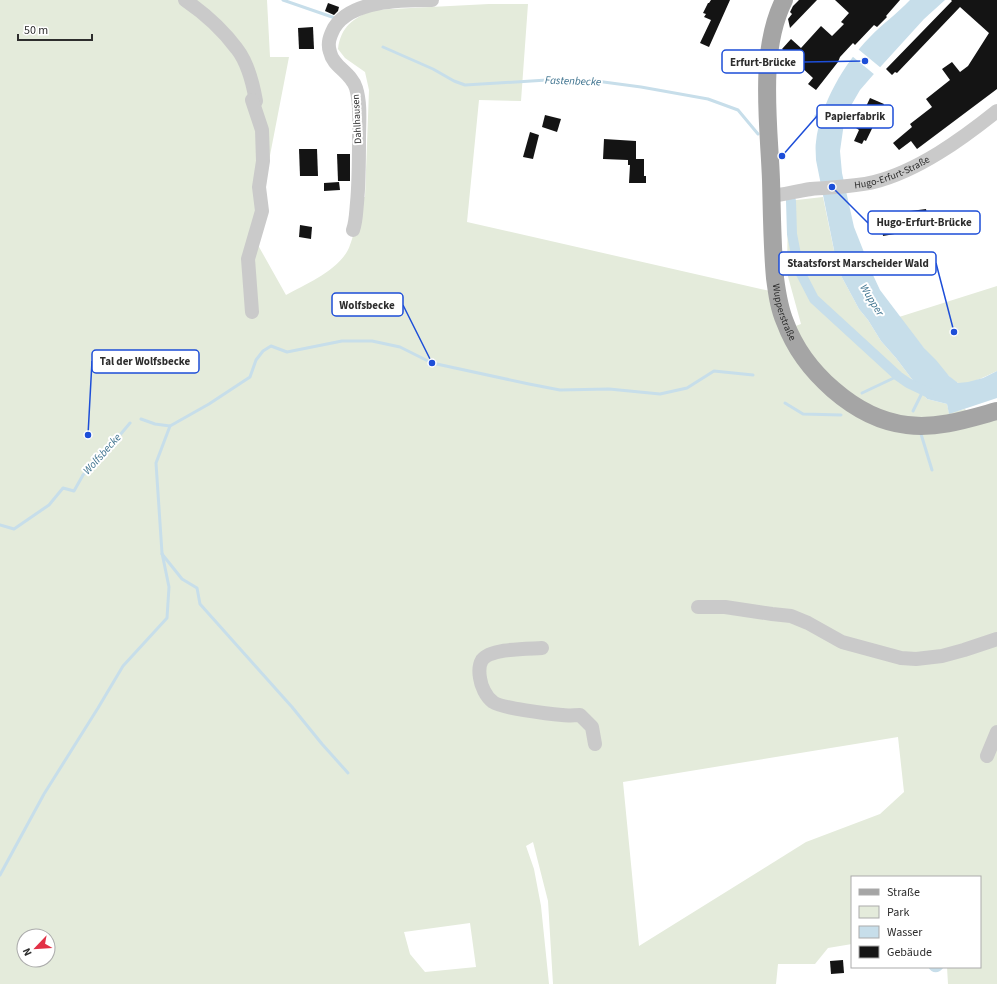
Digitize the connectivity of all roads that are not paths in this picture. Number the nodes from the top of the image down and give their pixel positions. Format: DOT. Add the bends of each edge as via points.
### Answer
graph roads {
  1 [pos="185,0"];
  2 [pos="432,0"];
  3 [pos="784,0"];
  4 [pos="997,111"];
  5 [pos="772,196"];
  6 [pos="353,230"];
  7 [pos="252,312"];
  8 [pos="997,411"];
  9 [pos="698,608"];
  10 [pos="997,638"];
  11 [pos="542,648"];
  12 [pos="997,732"];
  13 [pos="594,744"];
  14 [pos="987,756"];
  1 -- 7 [label="street" via="201,11 237,49 248,69 256,101 253,102 262,130 263,160 259,187 262,211 248,259"];
  2 -- 6 [label="street, Dahlhausen" via="365,4 343,17 331,34 328,45 330,53 334,61 351,77 356,87 358,103 359,182 356,223"];
  3 -- 5 [label="main road, Wupperstraße" via="776,22 767,80"];
  4 -- 5 [label="street, Hugo-Erfurt-Straße" via="929,160 892,176 874,182"];
  5 -- 8 [label="main road, Wupperstraße" via="773,261 778,300 794,342 808,363 824,380 845,400 891,422 927,426"];
  9 -- 10 [label="street" via="725,607 791,616 842,642 901,658 942,656"];
  11 -- 13 [label="street" via="500,651 482,660 479,670 486,694 492,702 502,706 562,715 580,715 592,727"];
  12 -- 14 [label="street"];
}
